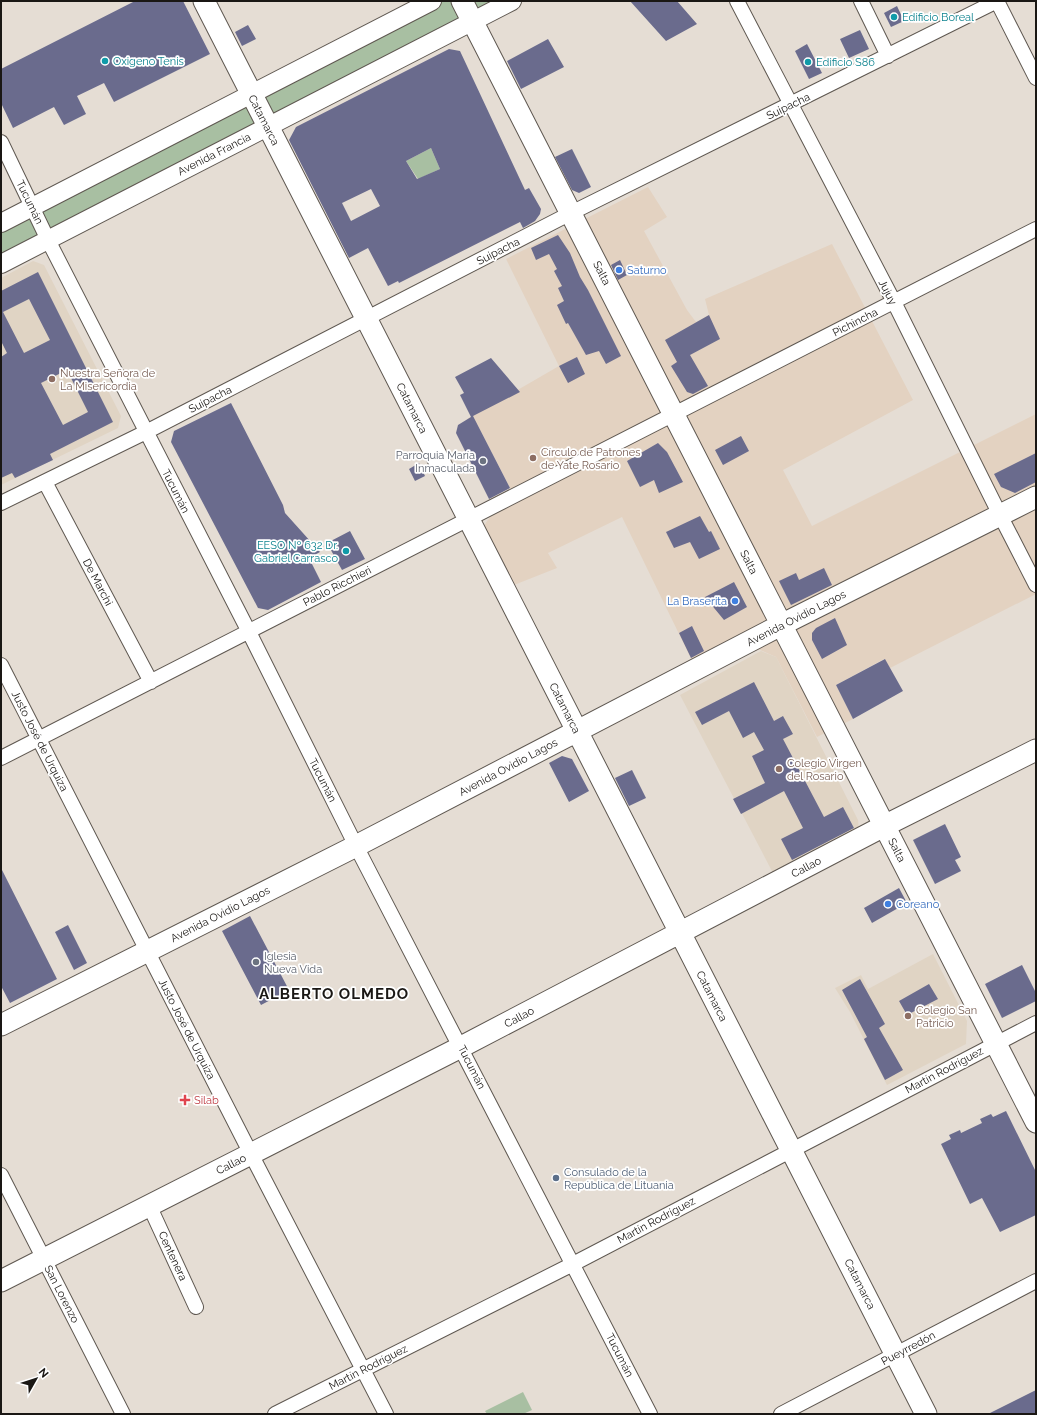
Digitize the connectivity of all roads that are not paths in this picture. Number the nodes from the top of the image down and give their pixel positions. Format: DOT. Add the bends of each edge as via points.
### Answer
graph roads {
  1 [pos="204,1"];
  2 [pos="432,1"];
  3 [pos="462,1"];
  4 [pos="512,1"];
  5 [pos="737,1"];
  6 [pos="861,1"];
  7 [pos="997,1"];
  8 [pos="473,21"];
  9 [pos="888,56"];
  10 [pos="1036,78"];
  11 [pos="251,94"];
  12 [pos="792,104"];
  13 [pos="268,126"];
  14 [pos="1,142"];
  15 [pos="32,207"];
  16 [pos="571,213"];
  17 [pos="1,223"];
  18 [pos="1036,229"];
  19 [pos="48,240"];
  20 [pos="1,264"];
  21 [pos="894,302"];
  22 [pos="366,319"];
  23 [pos="674,414"];
  24 [pos="146,432"];
  25 [pos="45,482"];
  26 [pos="1036,497"];
  27 [pos="1,503"];
  28 [pos="1000,515"];
  29 [pos="469,519"];
  30 [pos="1036,585"];
  31 [pos="781,625"];
  32 [pos="249,632"];
  33 [pos="1,665"];
  34 [pos="151,682"];
  35 [pos="577,731"];
  36 [pos="39,739"];
  37 [pos="1036,750"];
  38 [pos="1,758"];
  39 [pos="884,826"];
  40 [pos="356,846"];
  41 [pos="680,933"];
  42 [pos="147,950"];
  43 [pos="1036,1023"];
  44 [pos="1,1025"];
  45 [pos="995,1043"];
  46 [pos="461,1047"];
  47 [pos="1036,1122"];
  48 [pos="791,1150"];
  49 [pos="251,1154"];
  50 [pos="1,1174"];
  51 [pos="149,1205"];
  52 [pos="44,1258"];
  53 [pos="573,1264"];
  54 [pos="1,1281"];
  55 [pos="1036,1281"];
  56 [pos="196,1307"];
  57 [pos="896,1354"];
  58 [pos="362,1369"];
  59 [pos="123,1414"];
  60 [pos="275,1414"];
  61 [pos="386,1414"];
  62 [pos="650,1414"];
  63 [pos="781,1414"];
  64 [pos="926,1414"];
  1 -- 11 [label="main road, Catamarca"];
  2 -- 11 [label="street"];
  3 -- 8 [label="main road, Salta"];
  4 -- 8 [label="street, Avenida Francia"];
  5 -- 12 [label="street, Jujuy"];
  6 -- 9 [label="street"];
  7 -- 9 [label="street, Suipacha"];
  7 -- 10 [label="street"];
  8 -- 13 [label="street, Avenida Francia"];
  8 -- 16 [label="main road, Salta"];
  9 -- 12 [label="street, Suipacha"];
  11 -- 13 [label="main road, Catamarca"];
  11 -- 15 [label="street"];
  12 -- 16 [label="street, Suipacha"];
  12 -- 21 [label="street, Jujuy"];
  13 -- 19 [label="street, Avenida Francia"];
  13 -- 22 [label="main road, Catamarca"];
  14 -- 15 [label="street, Tucumán"];
  15 -- 17 [label="street"];
  15 -- 19 [label="street, Tucumán"];
  16 -- 22 [label="street, Suipacha"];
  16 -- 23 [label="main road, Salta"];
  18 -- 21 [label="street, Pichincha"];
  19 -- 20 [label="street, Avenida Francia"];
  19 -- 24 [label="street, Tucumán"];
  21 -- 23 [label="street, Pichincha"];
  21 -- 28 [label="street, Jujuy"];
  22 -- 24 [label="street, Suipacha"];
  22 -- 29 [label="main road, Catamarca"];
  23 -- 29 [label="street, Pablo Ricchieri"];
  23 -- 31 [label="main road, Salta"];
  24 -- 25 [label="street, Suipacha"];
  24 -- 32 [label="street, Tucumán"];
  25 -- 27 [label="street, Suipacha"];
  25 -- 34 [label="street, De Marchi"];
  26 -- 28 [label="main road, Avenida Ovidio Lagos"];
  28 -- 30 [label="street, Jujuy"];
  28 -- 31 [label="main road, Avenida Ovidio Lagos"];
  29 -- 32 [label="street, Pablo Ricchieri"];
  29 -- 35 [label="main road, Catamarca"];
  31 -- 35 [label="main road, Avenida Ovidio Lagos"];
  31 -- 39 [label="main road, Salta"];
  32 -- 34 [label="street, Pablo Ricchieri"];
  32 -- 40 [label="street, Tucumán"];
  33 -- 36 [label="street, Justo José de Urquiza"];
  34 -- 36 [label="street, Pablo Ricchieri"];
  35 -- 40 [label="main road, Avenida Ovidio Lagos"];
  35 -- 41 [label="main road, Catamarca"];
  36 -- 38 [label="street, Pablo Ricchieri"];
  36 -- 42 [label="street, Justo José de Urquiza"];
  37 -- 39 [label="main road, Callao"];
  39 -- 41 [label="main road, Callao"];
  39 -- 45 [label="main road, Salta"];
  40 -- 42 [label="main road, Avenida Ovidio Lagos"];
  40 -- 46 [label="street, Tucumán"];
  41 -- 46 [label="main road, Callao"];
  41 -- 48 [label="main road, Catamarca"];
  42 -- 44 [label="main road, Avenida Ovidio Lagos"];
  42 -- 49 [label="street, Justo José de Urquiza"];
  43 -- 45 [label="street, Martín Rodríguez"];
  45 -- 47 [label="main road, Salta"];
  45 -- 48 [label="street, Martín Rodríguez"];
  46 -- 49 [label="main road, Callao"];
  46 -- 53 [label="street, Tucumán"];
  48 -- 53 [label="street, Martín Rodríguez"];
  48 -- 57 [label="main road, Catamarca"];
  49 -- 51 [label="main road, Callao"];
  49 -- 58 [label="street, Justo José de Urquiza"];
  50 -- 52 [label="street, San Lorenzo"];
  51 -- 52 [label="main road, Callao"];
  51 -- 56 [label="street, Centenera"];
  52 -- 54 [label="main road, Callao"];
  52 -- 59 [label="street, San Lorenzo"];
  53 -- 58 [label="street, Martín Rodríguez"];
  53 -- 62 [label="street, Tucumán"];
  55 -- 57 [label="street, Pueyrredón"];
  57 -- 63 [label="street, Pueyrredón"];
  57 -- 64 [label="main road, Catamarca"];
  58 -- 60 [label="street, Martín Rodríguez"];
  58 -- 61 [label="street, Justo José de Urquiza"];
}
